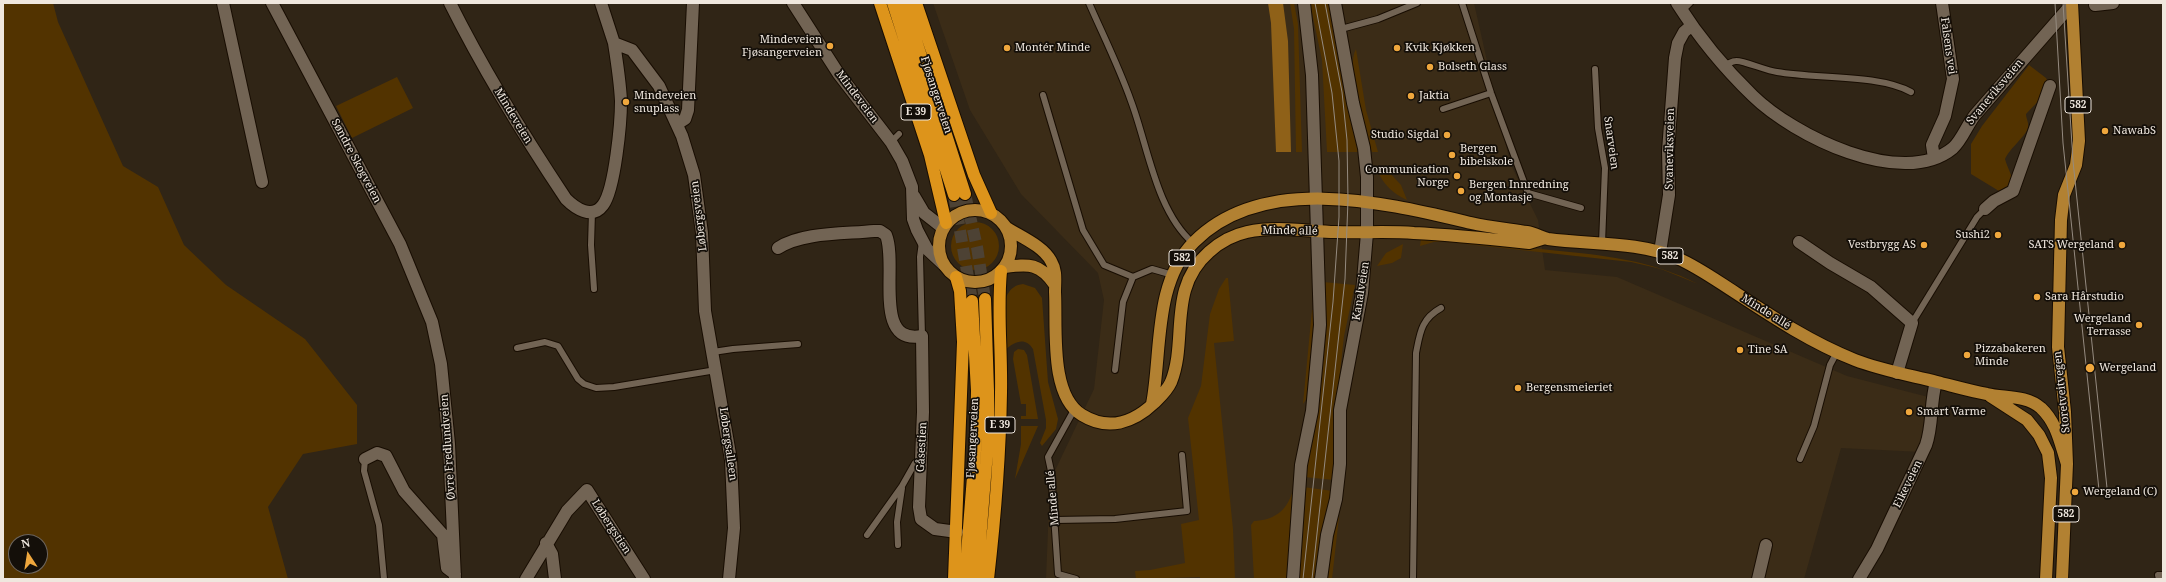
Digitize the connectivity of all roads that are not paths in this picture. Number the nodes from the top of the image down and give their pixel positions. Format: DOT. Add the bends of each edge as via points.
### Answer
graph roads {
  1 [pos="223,3"];
  2 [pos="272,3"];
  3 [pos="450,3"];
  4 [pos="601,3"];
  5 [pos="693,3"];
  6 [pos="793,3"];
  7 [pos="880,3"];
  8 [pos="893,3"];
  9 [pos="904,3"];
  10 [pos="916,3"];
  11 [pos="1089,3"];
  12 [pos="1304,3"];
  13 [pos="1335,3"];
  14 [pos="1417,3"];
  15 [pos="1462,3"];
  16 [pos="1942,3"];
  17 [pos="2113,3"];
  18 [pos="2072,4"];
  19 [pos="2095,4"];
  20 [pos="1683,6"];
  21 [pos="1691,26"];
  22 [pos="1341,29"];
  23 [pos="614,43"];
  24 [pos="1724,65"];
  25 [pos="1595,69"];
  26 [pos="2050,86"];
  27 [pos="1911,92"];
  28 [pos="1491,93"];
  29 [pos="1043,95"];
  30 [pos="1443,109"];
  31 [pos="677,124"];
  32 [pos="1934,158"];
  33 [pos="262,182"];
  34 [pos="913,195"];
  35 [pos="1315,198"];
  36 [pos="1367,201"];
  37 [pos="1581,208"];
  38 [pos="1986,209"];
  39 [pos="592,212"];
  40 [pos="990,213"];
  41 [pos="944,226"];
  42 [pos="1007,228"];
  43 [pos="1316,231"];
  44 [pos="1367,233"];
  45 [pos="1545,238"];
  46 [pos="922,241"];
  47 [pos="1799,242"];
  48 [pos="1193,243"];
  49 [pos="1602,243"];
  50 [pos="778,248"];
  51 [pos="1660,252"];
  52 [pos="943,264"];
  53 [pos="1003,269"];
  54 [pos="1173,275"];
  55 [pos="956,277"];
  56 [pos="1133,277"];
  57 [pos="1055,285"];
  58 [pos="594,288"];
  59 [pos="985,299"];
  60 [pos="972,301"];
  61 [pos="1441,308"];
  62 [pos="705,311"];
  63 [pos="432,322"];
  64 [pos="1912,323"];
  65 [pos="922,336"];
  66 [pos="798,344"];
  67 [pos="517,348"];
  68 [pos="713,352"];
  69 [pos="1837,352"];
  70 [pos="716,370"];
  71 [pos="1115,370"];
  72 [pos="1897,373"];
  73 [pos="1936,382"];
  74 [pos="1988,395"];
  75 [pos="1152,404"];
  76 [pos="1074,410"];
  77 [pos="1182,455"];
  78 [pos="365,459"];
  79 [pos="1800,459"];
  80 [pos="921,462"];
  81 [pos="2067,464"];
  82 [pos="902,486"];
  83 [pos="1055,520"];
  84 [pos="956,532"];
  85 [pos="867,534"];
  86 [pos="546,543"];
  87 [pos="898,545"];
  88 [pos="1766,545"];
  89 [pos="2163,575"];
  90 [pos="455,576"];
  91 [pos="1058,576"];
  92 [pos="384,579"];
  93 [pos="526,579"];
  94 [pos="555,579"];
  95 [pos="644,579"];
  96 [pos="729,579"];
  97 [pos="954,579"];
  98 [pos="965,579"];
  99 [pos="977,579"];
  100 [pos="988,579"];
  101 [pos="1076,579"];
  102 [pos="1293,579"];
  103 [pos="1321,579"];
  104 [pos="1413,579"];
  105 [pos="1758,579"];
  106 [pos="1859,579"];
  107 [pos="2046,579"];
  108 [pos="2062,579"];
  109 [pos="2159,579"];
  1 -- 33 [label="street"];
  2 -- 63 [label="street, Søndre Skogveien" via="400,244"];
  3 -- 39 [label="street, Mindeveien" via="501,98 566,199 574,207"];
  4 -- 23 [label="street"];
  5 -- 31 [label="street" via="688,110 685,119"];
  6 -- 34 [label="street, Mindeveien" via="838,73 895,138"];
  7 -- 41 [label="highway, E 39" via="930,155"];
  8 -- 9 [label="highway, Fjøsangerveien / E 39" via="959,194"];
  10 -- 40 [label="highway" via="974,175"];
  11 -- 48 [label="lane" via="1131,100 1167,211 1181,233"];
  12 -- 35 [label="street" via="1312,74"];
  13 -- 22 [label="street, Kanalveien"];
  14 -- 22 [label="lane" via="1378,19"];
  15 -- 28 [label="lane"];
  16 -- 32 [label="street, Falsens vei" via="1953,79 1945,116 1932,145"];
  17 -- 19 [label="street"];
  18 -- 32 [label="street, Svaneviksveien" via="1965,129 1952,148"];
  18 -- 81 [label="main road, Storetveitvegen / 582" via="2080,141 2076,165 2064,195 2058,347"];
  20 -- 21 [label="street, Svaneviksveien"];
  21 -- 24 [label="street, Svaneviksveien"];
  21 -- 51 [label="street, Svaneviksveien" via="1678,43 1675,58 1668,151 1669,194"];
  22 -- 36 [label="street, Kanalveien" via="1353,103 1364,148"];
  23 -- 31 [label="street, Løbergsveien" via="630,48 638,56 659,86"];
  23 -- 39 [label="street" via="621,101 619,133 607,197 602,207"];
  24 -- 27 [label="lane" via="1736,61 1762,70 1797,76 1874,81 1899,86"];
  24 -- 32 [label="street, Svaneviksveien" via="1754,97 1782,119 1814,137 1856,155 1881,161 1915,163"];
  25 -- 49 [label="lane, Snarveien" via="1598,128 1605,168"];
  26 -- 38 [label="street" via="2012,191 1994,201"];
  28 -- 30 [label="lane"];
  28 -- 37 [label="lane" via="1528,193"];
  29 -- 56 [label="lane" via="1083,230 1104,264"];
  31 -- 62 [label="street, Løbergsveien" via="694,175 700,210"];
  34 -- 41 [label="street" via="924,213"];
  34 -- 46 [label="street" via="914,219"];
  35 -- 36 [label="main road, Minde allé / 582"];
  35 -- 43 [label="street"];
  35 -- 48 [label="main road, Minde allé / 582" via="1256,206 1218,224"];
  36 -- 44 [label="street, Kanalveien"];
  36 -- 45 [label="main road, Minde allé / 582" via="1500,229 1530,232"];
  38 -- 64 [label="lane" via="1973,223"];
  39 -- 58 [label="lane" via="590,245"];
  40 -- 41 [label="main road" via="966,210"];
  40 -- 42 [label="main road"];
  41 -- 52 [label="main road, E 39" via="938,242"];
  42 -- 53 [label="main road, E 39" via="1011,252"];
  42 -- 57 [label="main road" via="1047,256 1054,268"];
  43 -- 44 [label="main road, Minde allé / 582"];
  43 -- 75 [label="main road, Minde allé / 582" via="1248,232 1234,236 1208,252 1198,263 1183,294 1171,383 1164,394"];
  43 -- 102 [label="street" via="1320,325 1312,411 1301,461"];
  44 -- 45 [label="main road, Minde allé / 582" via="1413,233 1529,242"];
  44 -- 103 [label="street, Kanalveien" via="1364,286 1340,410 1340,464 1336,499 1327,535"];
  45 -- 49 [label="main road, Minde allé / 582"];
  46 -- 52 [label="street"];
  46 -- 65 [label="lane"];
  47 -- 64 [label="street" via="1830,264 1871,287"];
  48 -- 54 [label="main road, Minde allé / 582"];
  49 -- 51 [label="main road, Minde allé / 582"];
  50 -- 65 [label="street" via="799,238 874,231 883,233 888,240 892,321 898,331 908,337"];
  51 -- 69 [label="main road, Minde allé / 582" via="1700,270 1778,320"];
  52 -- 55 [label="main road"];
  53 -- 55 [label="main road" via="994,277 975,282"];
  53 -- 57 [label="main road" via="1022,265 1040,268"];
  53 -- 100 [label="highway, E 39" via="998,312 1001,392 999,439"];
  54 -- 56 [label="lane" via="1152,269"];
  54 -- 75 [label="main road, Minde allé / 582" via="1162,312 1157,381"];
  55 -- 84 [label="highway" via="960,291 963,342"];
  56 -- 71 [label="lane" via="1123,302"];
  57 -- 76 [label="main road" via="1059,378 1062,390"];
  59 -- 99 [label="highway, Fjøsangerveien / E 39" via="988,439"];
  60 -- 98 [label="highway, Fjøsangerveien / E 39" via="977,399"];
  61 -- 104 [label="lane" via="1430,314 1422,327 1416,353"];
  62 -- 68 [label="street, Løbergsalleen"];
  63 -- 90 [label="street, Øvre Fredlundveien" via="442,364 446,404"];
  64 -- 72 [label="street"];
  65 -- 80 [label="street, Gåsestien"];
  66 -- 68 [label="lane"];
  67 -- 70 [label="lane" via="545,342 558,346 578,379 596,388"];
  68 -- 70 [label="street, Løbergsalleen"];
  69 -- 72 [label="main road, Minde allé / 582"];
  69 -- 79 [label="lane" via="1830,365 1814,426"];
  70 -- 96 [label="street, Løbergsalleen" via="734,493 734,528"];
  72 -- 73 [label="main road, Minde allé / 582"];
  73 -- 74 [label="main road, Minde allé / 582"];
  73 -- 106 [label="street, Eikeveien" via="1932,394 1926,445 1877,549"];
  74 -- 81 [label="main road, Minde allé / 582" via="2025,399 2042,410 2058,432"];
  74 -- 107 [label="main road, Minde allé / 582" via="2027,420 2044,444 2050,463"];
  75 -- 76 [label="main road, Minde allé / 582" via="1146,412 1133,420 1121,423 1093,420"];
  76 -- 83 [label="lane, Minde allé" via="1048,457"];
  77 -- 83 [label="lane" via="1187,511 1115,518"];
  78 -- 90 [label="street, Øvre Fredlundveien" via="377,453 386,456 404,491 443,536 447,568"];
  78 -- 92 [label="lane" via="364,471 379,525"];
  80 -- 82 [label="lane" via="915,463"];
  80 -- 84 [label="street, Gåsestien" via="921,519 935,528"];
  81 -- 108 [label="main road, Storetveitvegen / 582"];
  82 -- 85 [label="lane"];
  82 -- 87 [label="lane" via="897,522"];
  83 -- 91 [label="lane, Minde allé"];
  84 -- 97 [label="highway"];
  86 -- 93 [label="street, Løbergstien"];
  86 -- 94 [label="street" via="552,554"];
  86 -- 95 [label="street, Løbergstien" via="567,511 586,490"];
  88 -- 105 [label="street"];
  89 -- 109 [label="lane" via="2158,575"];
  91 -- 101 [label="lane, Minde allé"];
}
